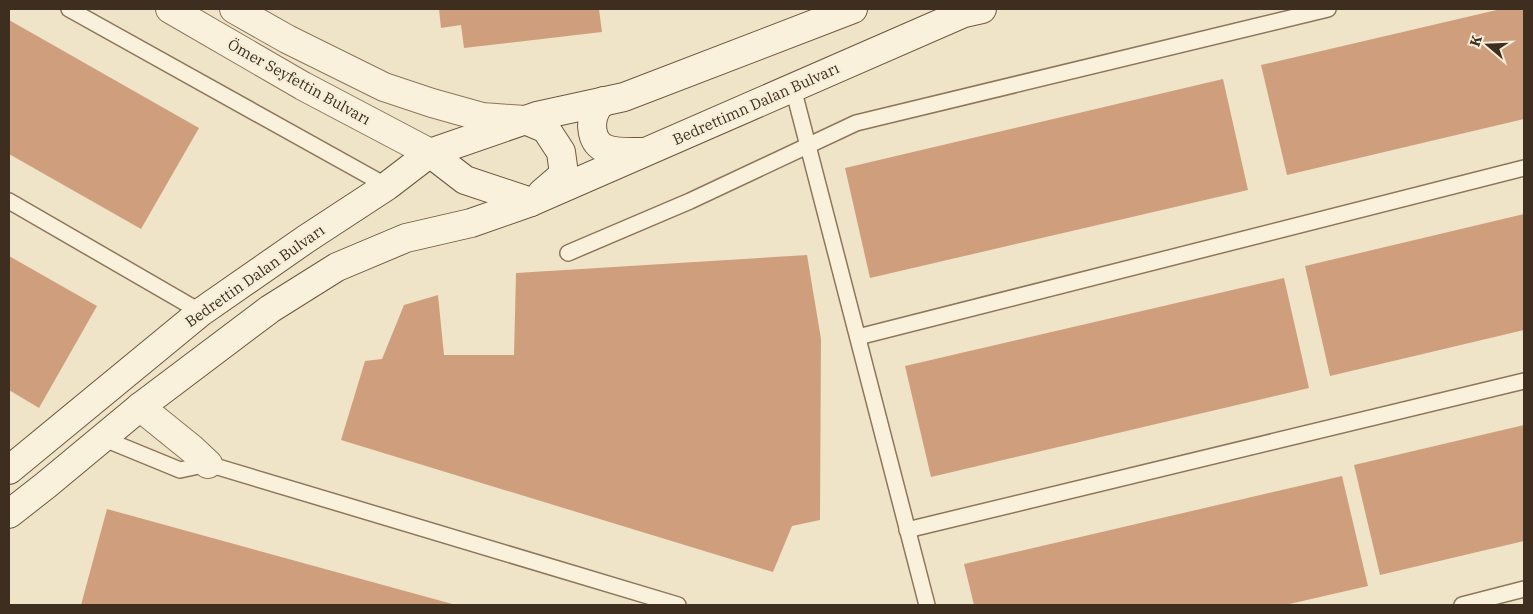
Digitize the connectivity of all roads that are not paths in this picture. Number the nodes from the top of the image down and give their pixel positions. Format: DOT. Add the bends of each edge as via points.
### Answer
graph roads {
  1 [pos="69,9"];
  2 [pos="170,9"];
  3 [pos="234,9"];
  4 [pos="854,9"];
  5 [pos="1328,9"];
  6 [pos="970,10"];
  7 [pos="793,88"];
  8 [pos="604,101"];
  9 [pos="525,120"];
  10 [pos="808,145"];
  11 [pos="646,152"];
  12 [pos="430,153"];
  13 [pos="1524,168"];
  14 [pos="387,186"];
  15 [pos="9,201"];
  16 [pos="531,202"];
  17 [pos="568,253"];
  18 [pos="201,312"];
  19 [pos="858,337"];
  20 [pos="1524,381"];
  21 [pos="140,406"];
  22 [pos="102,438"];
  23 [pos="13,461"];
  24 [pos="208,464"];
  25 [pos="9,514"];
  26 [pos="908,530"];
  27 [pos="1524,589"];
  28 [pos="678,605"];
  29 [pos="927,605"];
  30 [pos="1462,605"];
  1 -- 14 [label="lane"];
  2 -- 12 [label="main road, Ömer Seyfettin Bulvarı" via="303,86"];
  3 -- 9 [label="main road" via="384,87 482,117"];
  4 -- 8 [label="main road" via="624,97"];
  5 -- 10 [label="lane" via="856,123"];
  6 -- 7 [label="main road, Bedrettimn Dalan Bulvarı"];
  7 -- 10 [label="lane"];
  7 -- 11 [label="main road, Bedrettimn Dalan Bulvarı"];
  8 -- 9 [label="main road"];
  8 -- 11 [label="main road" via="592,119 595,140 604,148 618,152"];
  9 -- 12 [label="main road, Bedrettin Dalan Bulvarı"];
  9 -- 16 [label="main road" via="546,129 561,152 564,174"];
  10 -- 17 [label="lane" via="690,201"];
  10 -- 19 [label="lane"];
  11 -- 16 [label="main road, Bedrettimn Dalan Bulvarı"];
  12 -- 14 [label="main road, Bedrettin Dalan Bulvarı"];
  12 -- 16 [label="main road, Ömer Seyfettin Bulvarı" via="465,180"];
  13 -- 19 [label="lane"];
  14 -- 18 [label="main road, Bedrettin Dalan Bulvarı"];
  15 -- 18 [label="lane"];
  16 -- 21 [label="main road" via="471,223 406,238 337,267 270,309"];
  18 -- 23 [label="main road, Bedrettin Dalan Bulvarı"];
  19 -- 26 [label="lane"];
  20 -- 26 [label="lane"];
  21 -- 22 [label="main road"];
  21 -- 24 [label="main road"];
  22 -- 24 [label="lane" via="180,470"];
  22 -- 25 [label="main road"];
  24 -- 28 [label="lane"];
  26 -- 29 [label="lane"];
  27 -- 30 [label="lane"];
}
